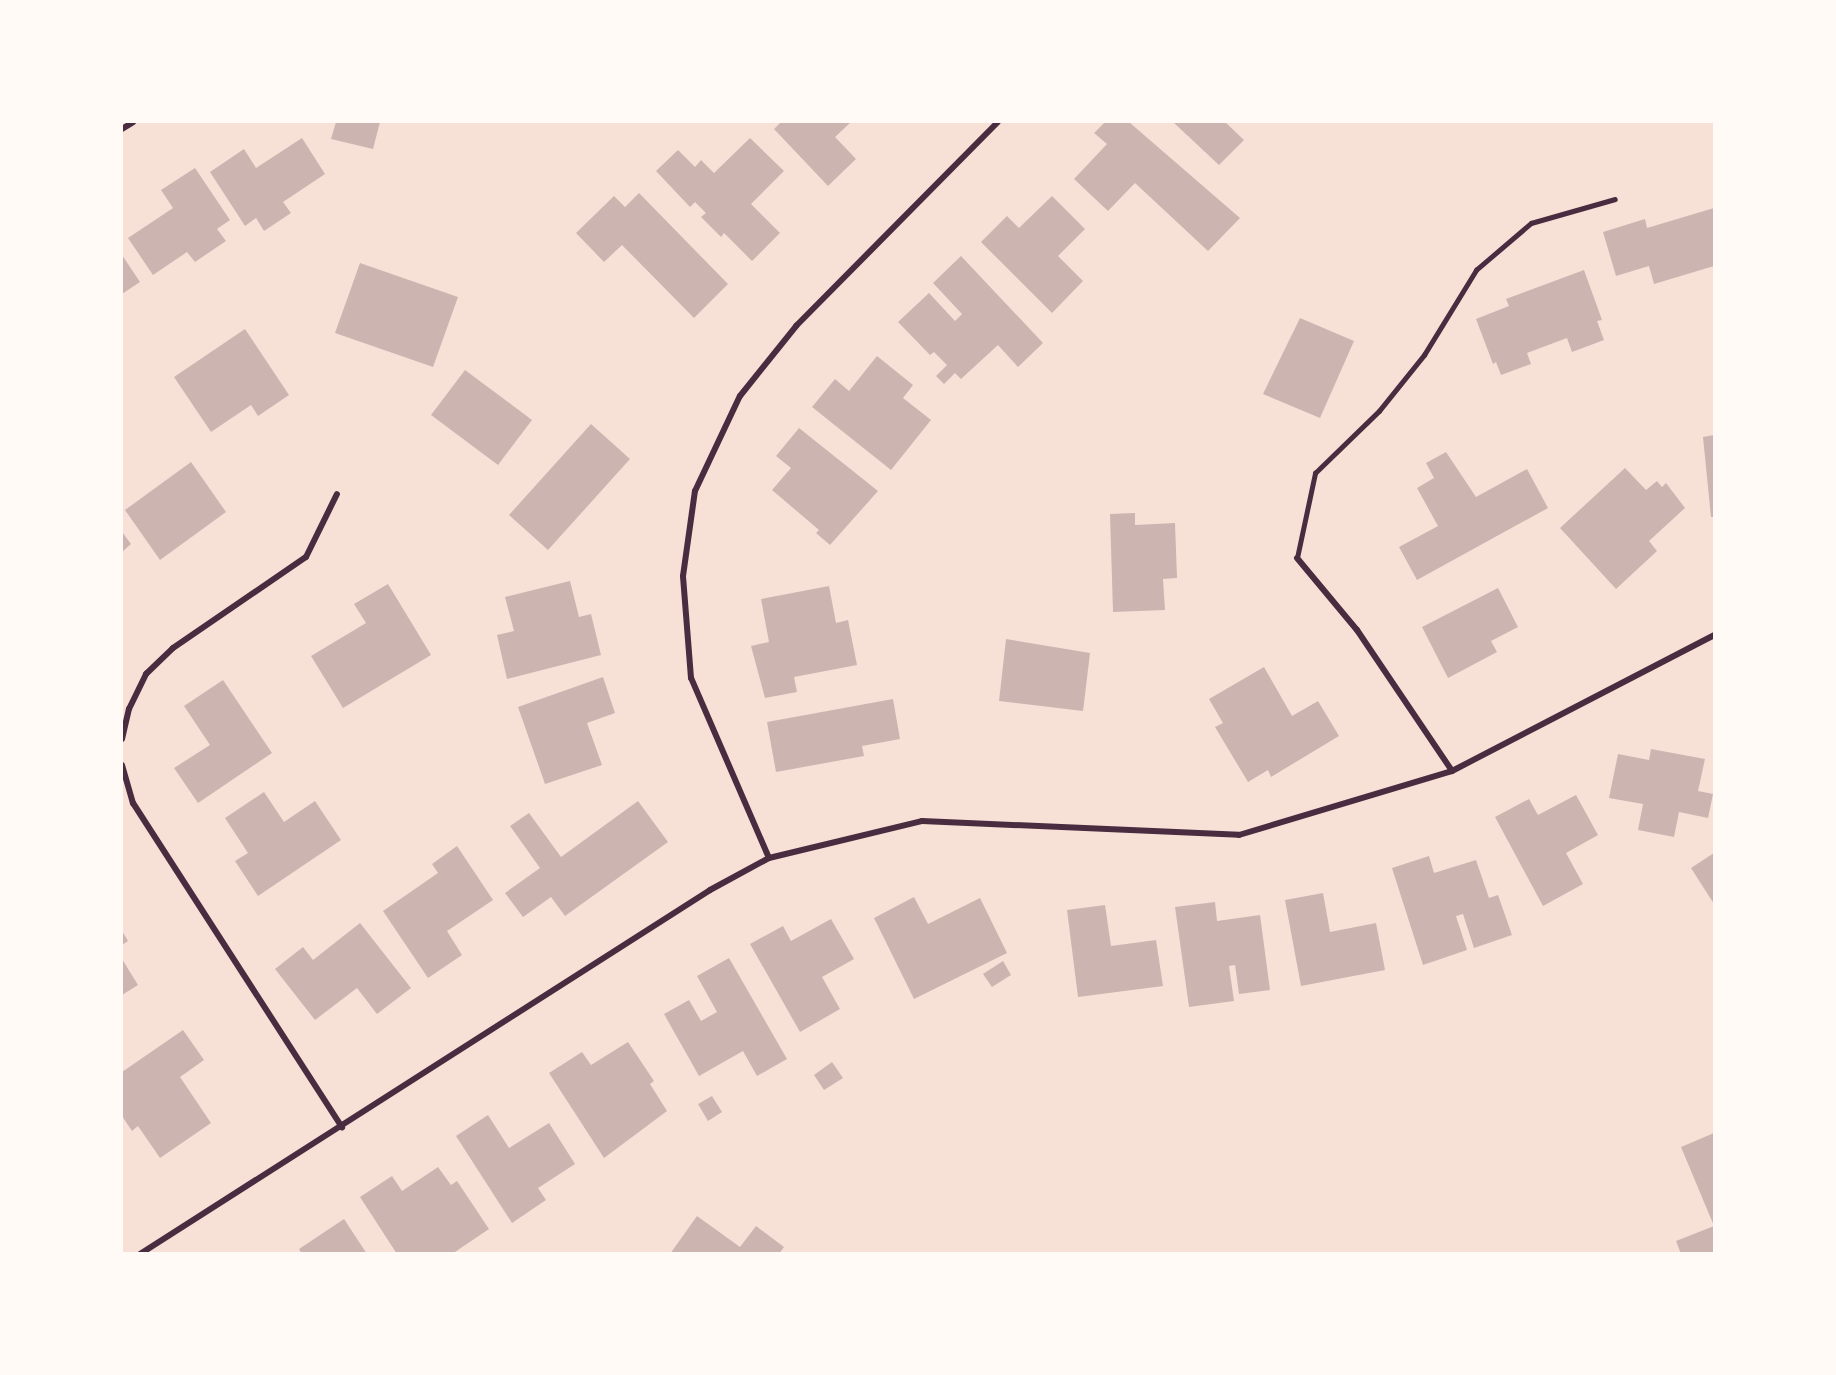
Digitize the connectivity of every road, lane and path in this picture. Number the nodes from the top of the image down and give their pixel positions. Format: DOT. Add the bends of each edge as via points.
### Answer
graph roads {
  1 [pos="133,122"];
  2 [pos="998,122"];
  3 [pos="122,129"];
  4 [pos="1615,199"];
  5 [pos="337,494"];
  6 [pos="1298,558"];
  7 [pos="1714,635"];
  8 [pos="122,739"];
  9 [pos="122,765"];
  10 [pos="1452,771"];
  11 [pos="769,858"];
  12 [pos="342,1127"];
  13 [pos="140,1254"];
  1 -- 3 [label="street"];
  2 -- 11 [label="street" via="796,326 740,396 695,491 683,576 691,678"];
  4 -- 6 [label="lane" via="1531,223 1476,270 1424,355 1379,411 1315,472"];
  5 -- 8 [label="street" via="306,557 173,648 146,674 129,709"];
  6 -- 10 [label="street" via="1357,630"];
  7 -- 10 [label="street"];
  9 -- 12 [label="street" via="134,803"];
  10 -- 11 [label="street" via="1239,835 922,821"];
  11 -- 12 [label="street" via="710,890"];
  12 -- 13 [label="street"];
}
